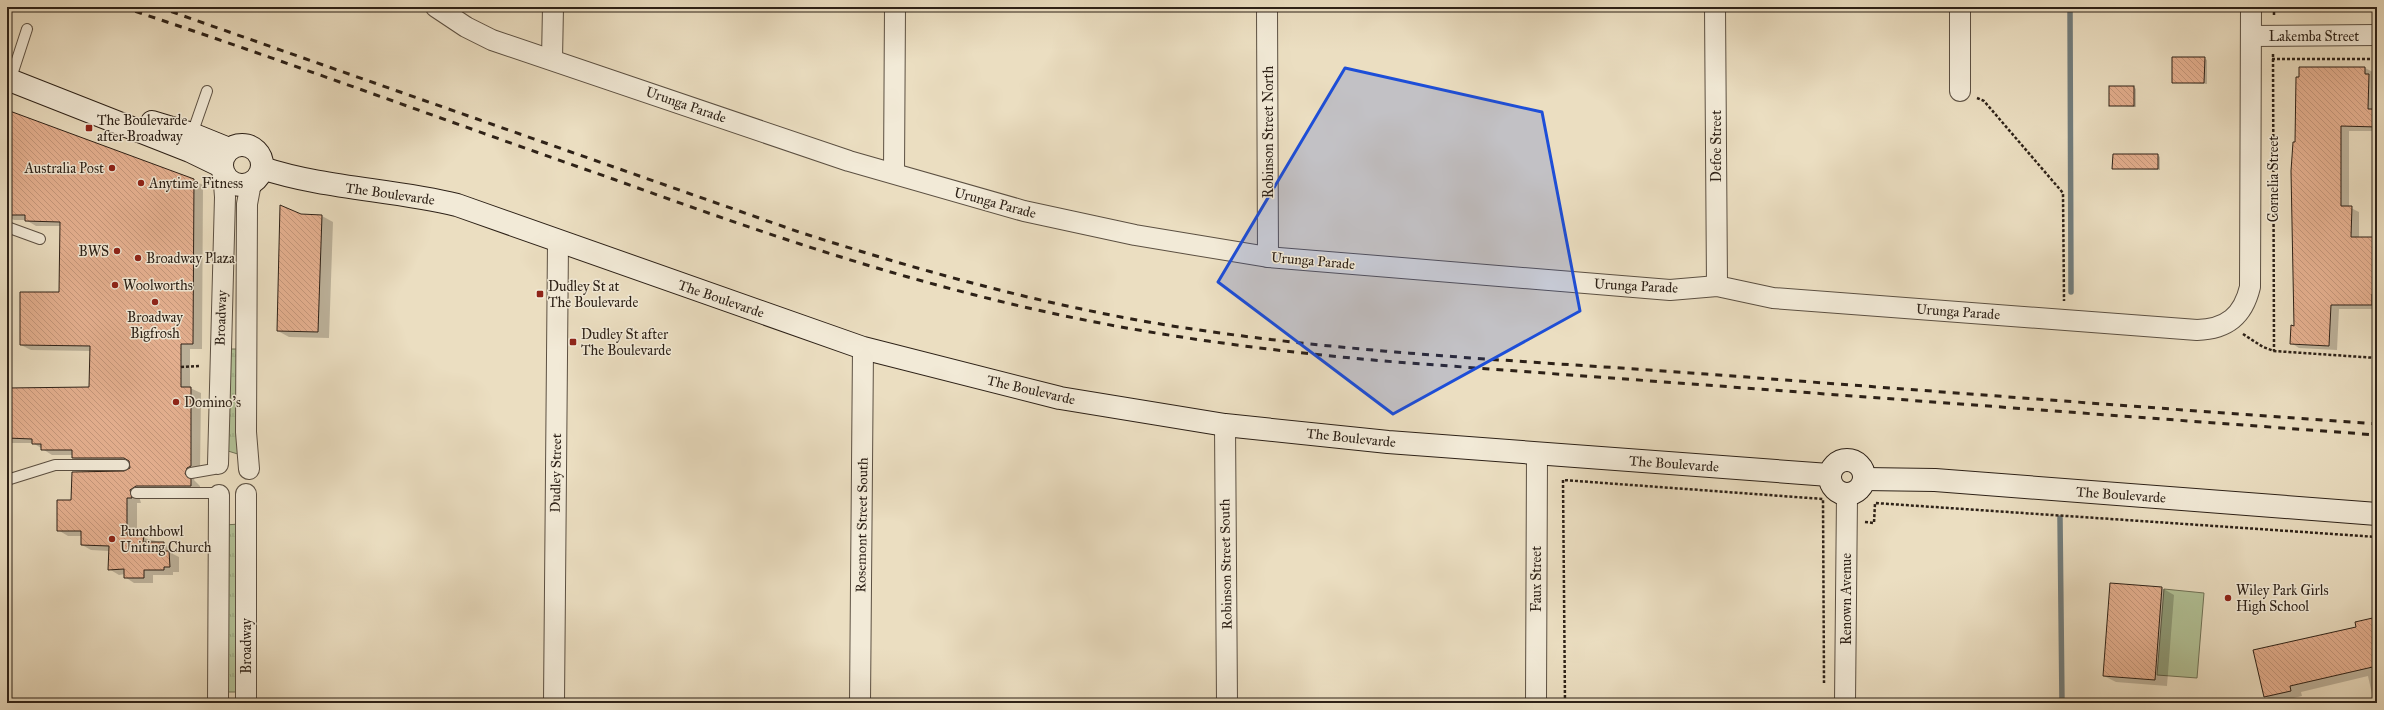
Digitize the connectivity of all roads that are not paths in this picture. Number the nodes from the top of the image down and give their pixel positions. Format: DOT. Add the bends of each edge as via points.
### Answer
graph roads {
  1 [pos="436,7"];
  2 [pos="554,7"];
  3 [pos="894,7"];
  4 [pos="1267,7"];
  5 [pos="1715,7"];
  6 [pos="1960,7"];
  7 [pos="2251,7"];
  8 [pos="26,29"];
  9 [pos="2377,35"];
  10 [pos="2251,36"];
  11 [pos="552,58"];
  12 [pos="9,80"];
  13 [pos="207,91"];
  14 [pos="1960,91"];
  15 [pos="192,134"];
  16 [pos="224,162"];
  17 [pos="894,172"];
  18 [pos="256,176"];
  19 [pos="7,227"];
  20 [pos="40,239"];
  21 [pos="558,242"];
  22 [pos="1268,257"];
  23 [pos="1717,286"];
  24 [pos="2226,322"];
  25 [pos="864,348"];
  26 [pos="1225,425"];
  27 [pos="1537,454"];
  28 [pos="124,465"];
  29 [pos="216,467"];
  30 [pos="249,469"];
  31 [pos="191,473"];
  32 [pos="1829,475"];
  33 [pos="1864,479"];
  34 [pos="7,480"];
  35 [pos="136,493"];
  36 [pos="218,494"];
  37 [pos="246,494"];
  38 [pos="1846,494"];
  39 [pos="2377,514"];
  40 [pos="218,703"];
  41 [pos="246,703"];
  42 [pos="554,703"];
  43 [pos="860,703"];
  44 [pos="1228,703"];
  45 [pos="1536,703"];
  46 [pos="1845,703"];
  1 -- 11 [label="street, Urunga Parade" via="492,40"];
  2 -- 11 [label="street"];
  3 -- 17 [label="street"];
  4 -- 22 [label="street, Robinson Street North"];
  5 -- 23 [label="street, Defoe Street"];
  6 -- 14 [label="street"];
  7 -- 10 [label="street, Cornelia Street"];
  8 -- 12 [label="lane"];
  9 -- 10 [label="street, Lakemba Street"];
  10 -- 24 [label="street, Cornelia Street" via="2252,275 2247,300 2242,310"];
  11 -- 17 [label="street, Urunga Parade" via="849,161"];
  12 -- 15 [label="street, The Boulevarde"];
  12 -- 16 [label="street, The Boulevarde"];
  13 -- 15 [label="lane"];
  15 -- 16 [label="street, The Boulevarde"];
  16 -- 18 [label="street, The Boulevarde" via="231,182 244,185"];
  16 -- 18 [label="street" via="235,146 249,146 259,155"];
  16 -- 29 [label="street, Broadway"];
  17 -- 22 [label="street, Urunga Parade" via="960,194 1024,211 1135,235"];
  18 -- 21 [label="street, The Boulevarde" via="427,198 485,214"];
  18 -- 30 [label="street, Broadway" via="247,212 246,432"];
  19 -- 20 [label="lane"];
  21 -- 25 [label="street, The Boulevarde"];
  21 -- 42 [label="street, Dudley Street"];
  22 -- 23 [label="street, Urunga Parade" via="1670,290"];
  23 -- 24 [label="street, Urunga Parade" via="1773,298 2197,330"];
  25 -- 26 [label="street, The Boulevarde" via="1060,398"];
  25 -- 43 [label="street, Rosemont Street South"];
  26 -- 27 [label="street, The Boulevarde"];
  26 -- 44 [label="street, Robinson Street South"];
  27 -- 32 [label="street, The Boulevarde"];
  27 -- 45 [label="street, Faux Street"];
  28 -- 34 [label="lane" via="55,465"];
  29 -- 30 [label="street" via="231,459 238,460"];
  29 -- 31 [label="lane"];
  29 -- 36 [label="street" via="211,482"];
  30 -- 37 [label="street" via="252,482"];
  32 -- 33 [label="street" via="1838,462 1849,460 1862,468"];
  32 -- 38 [label="street" via="1836,491"];
  33 -- 38 [label="street" via="1856,492"];
  33 -- 39 [label="street, The Boulevarde" via="1934,480"];
  35 -- 36 [label="lane"];
  36 -- 37 [label="street" via="230,500"];
  36 -- 40 [label="street, Broadway"];
  37 -- 41 [label="street, Broadway"];
  38 -- 46 [label="street, Renown Avenue"];
}
